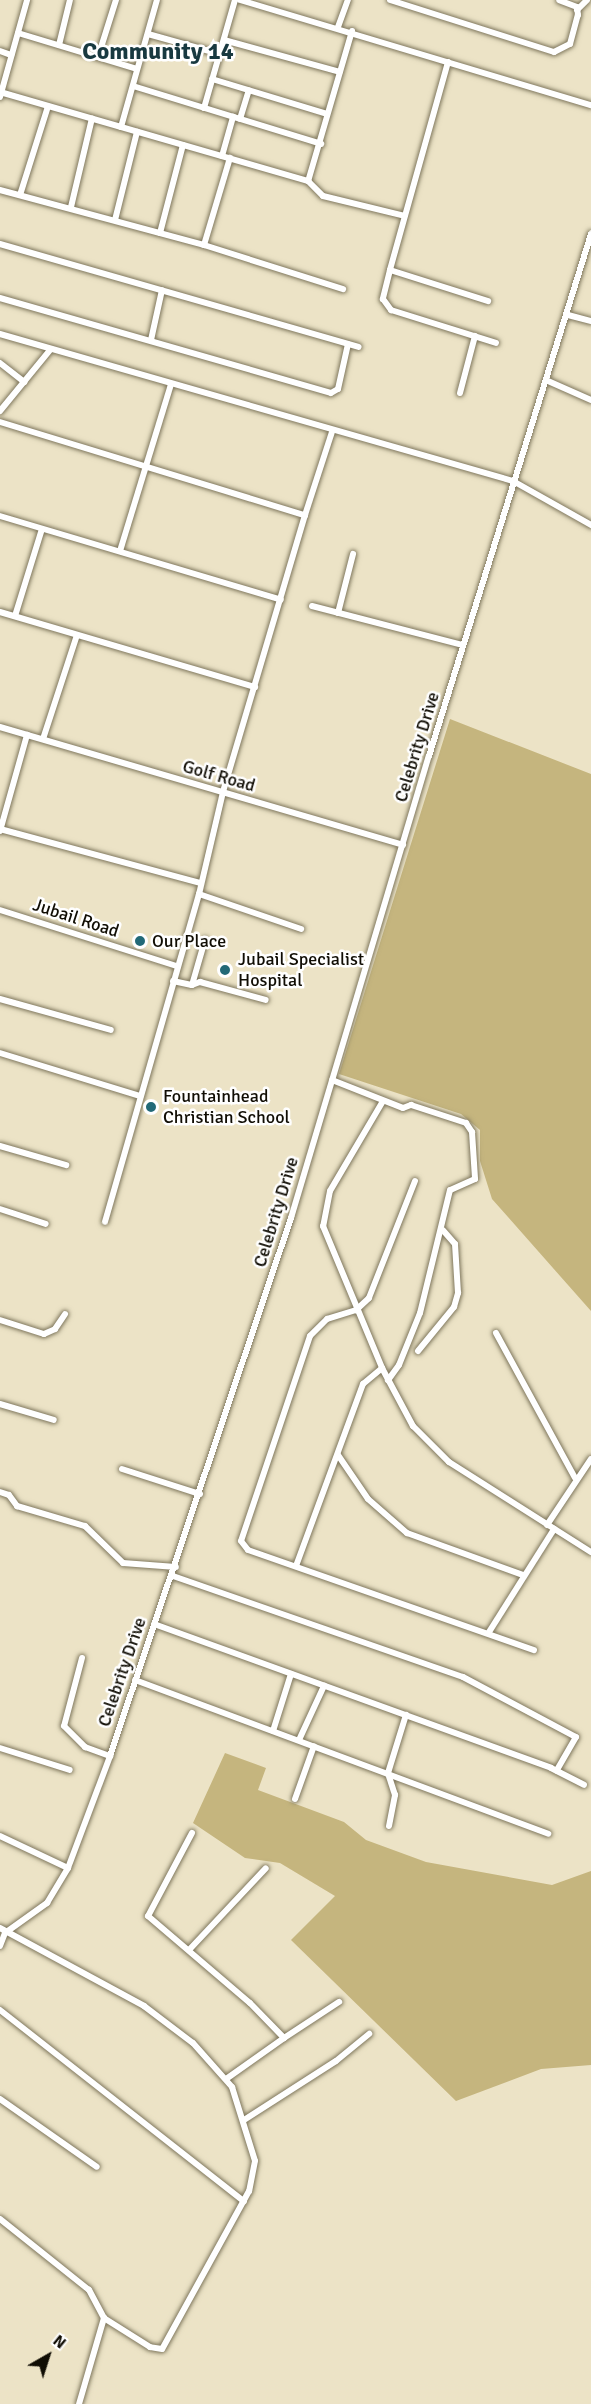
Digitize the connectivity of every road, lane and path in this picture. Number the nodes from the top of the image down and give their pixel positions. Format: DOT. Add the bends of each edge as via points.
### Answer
graph roads {
  1 [pos="27,0"];
  2 [pos="70,0"];
  3 [pos="116,0"];
  4 [pos="157,0"];
  5 [pos="235,0"];
  6 [pos="240,0"];
  7 [pos="348,0"];
  8 [pos="390,0"];
  9 [pos="558,0"];
  10 [pos="587,0"];
  11 [pos="253,2"];
  12 [pos="578,10"];
  13 [pos="338,27"];
  14 [pos="352,31"];
  15 [pos="18,33"];
  16 [pos="148,33"];
  17 [pos="224,40"];
  18 [pos="58,45"];
  19 [pos="0,51"];
  20 [pos="220,54"];
  21 [pos="11,55"];
  22 [pos="98,57"];
  23 [pos="448,62"];
  24 [pos="137,69"];
  25 [pos="340,72"];
  26 [pos="212,79"];
  27 [pos="133,86"];
  28 [pos="249,90"];
  29 [pos="0,94"];
  30 [pos="591,105"];
  31 [pos="48,106"];
  32 [pos="204,108"];
  33 [pos="327,114"];
  34 [pos="232,117"];
  35 [pos="92,118"];
  36 [pos="240,119"];
  37 [pos="121,127"];
  38 [pos="137,132"];
  39 [pos="321,144"];
  40 [pos="183,145"];
  41 [pos="222,156"];
  42 [pos="230,158"];
  43 [pos="308,181"];
  44 [pos="0,190"];
  45 [pos="20,195"];
  46 [pos="71,207"];
  47 [pos="405,216"];
  48 [pos="115,220"];
  49 [pos="160,233"];
  50 [pos="591,234"];
  51 [pos="0,244"];
  52 [pos="204,245"];
  53 [pos="390,270"];
  54 [pos="343,289"];
  55 [pos="162,290"];
  56 [pos="0,298"];
  57 [pos="488,301"];
  58 [pos="568,315"];
  59 [pos="591,321"];
  60 [pos="0,334"];
  61 [pos="475,336"];
  62 [pos="151,340"];
  63 [pos="496,343"];
  64 [pos="348,344"];
  65 [pos="359,347"];
  66 [pos="51,349"];
  67 [pos="0,363"];
  68 [pos="548,381"];
  69 [pos="24,382"];
  70 [pos="171,384"];
  71 [pos="460,393"];
  72 [pos="591,400"];
  73 [pos="0,411"];
  74 [pos="0,422"];
  75 [pos="332,432"];
  76 [pos="146,467"];
  77 [pos="513,481"];
  78 [pos="305,515"];
  79 [pos="0,516"];
  80 [pos="591,525"];
  81 [pos="42,530"];
  82 [pos="120,551"];
  83 [pos="353,554"];
  84 [pos="281,600"];
  85 [pos="312,606"];
  86 [pos="0,612"];
  87 [pos="338,613"];
  88 [pos="15,616"];
  89 [pos="77,634"];
  90 [pos="463,645"];
  91 [pos="255,687"];
  92 [pos="0,727"];
  93 [pos="27,735"];
  94 [pos="43,739"];
  95 [pos="223,792"];
  96 [pos="0,830"];
  97 [pos="403,845"];
  98 [pos="200,883"];
  99 [pos="199,894"];
  100 [pos="0,910"];
  101 [pos="300,929"];
  102 [pos="206,940"];
  103 [pos="177,966"];
  104 [pos="173,981"];
  105 [pos="192,985"];
  106 [pos="0,999"];
  107 [pos="266,1000"];
  108 [pos="111,1030"];
  109 [pos="0,1053"];
  110 [pos="332,1080"];
  111 [pos="140,1096"];
  112 [pos="383,1101"];
  113 [pos="0,1146"];
  114 [pos="66,1165"];
  115 [pos="414,1180"];
  116 [pos="0,1209"];
  117 [pos="105,1222"];
  118 [pos="46,1224"];
  119 [pos="443,1230"];
  120 [pos="356,1310"];
  121 [pos="65,1314"];
  122 [pos="0,1320"];
  123 [pos="496,1333"];
  124 [pos="418,1351"];
  125 [pos="382,1368"];
  126 [pos="388,1380"];
  127 [pos="0,1404"];
  128 [pos="54,1420"];
  129 [pos="338,1455"];
  130 [pos="591,1459"];
  131 [pos="122,1469"];
  132 [pos="575,1478"];
  133 [pos="0,1492"];
  134 [pos="200,1494"];
  135 [pos="547,1525"];
  136 [pos="554,1529"];
  137 [pos="591,1552"];
  138 [pos="296,1566"];
  139 [pos="176,1567"];
  140 [pos="523,1575"];
  141 [pos="172,1576"];
  142 [pos="154,1624"];
  143 [pos="489,1632"];
  144 [pos="534,1650"];
  145 [pos="82,1658"];
  146 [pos="291,1674"];
  147 [pos="135,1680"];
  148 [pos="324,1686"];
  149 [pos="406,1715"];
  150 [pos="273,1731"];
  151 [pos="299,1740"];
  152 [pos="314,1746"];
  153 [pos="0,1748"];
  154 [pos="110,1755"];
  155 [pos="70,1770"];
  156 [pos="556,1771"];
  157 [pos="388,1773"];
  158 [pos="584,1785"];
  159 [pos="295,1799"];
  160 [pos="389,1826"];
  161 [pos="192,1833"];
  162 [pos="548,1834"];
  163 [pos="0,1836"];
  164 [pos="68,1868"];
  165 [pos="266,1868"];
  166 [pos="2,1930"];
  167 [pos="0,1946"];
  168 [pos="189,1950"];
  169 [pos="339,2002"];
  170 [pos="0,2010"];
  171 [pos="369,2034"];
  172 [pos="284,2038"];
  173 [pos="226,2079"];
  174 [pos="0,2099"];
  175 [pos="244,2120"];
  176 [pos="97,2167"];
  177 [pos="244,2201"];
  178 [pos="0,2219"];
  179 [pos="104,2318"];
  180 [pos="78,2404"];
  1 -- 15 [label="street"];
  2 -- 18 [label="street"];
  3 -- 22 [label="street"];
  4 -- 16 [label="street"];
  5 -- 17 [label="street"];
  6 -- 11 [label="street"];
  7 -- 13 [label="street"];
  8 -- 12 [label="street" via="554,52 570,44"];
  9 -- 12 [label="street"];
  10 -- 12 [label="street"];
  11 -- 13 [label="street"];
  13 -- 14 [label="street"];
  14 -- 23 [label="street"];
  14 -- 25 [label="street"];
  15 -- 18 [label="street"];
  15 -- 21 [label="street"];
  16 -- 20 [label="street"];
  16 -- 24 [label="street"];
  17 -- 20 [label="street"];
  17 -- 25 [label="street"];
  18 -- 22 [label="street"];
  19 -- 21 [label="street"];
  20 -- 26 [label="street"];
  21 -- 29 [label="street"];
  22 -- 24 [label="street"];
  23 -- 30 [label="street"];
  23 -- 47 [label="street"];
  24 -- 27 [label="street"];
  25 -- 33 [label="street"];
  26 -- 28 [label="street"];
  26 -- 32 [label="street"];
  27 -- 32 [label="street"];
  27 -- 37 [label="street"];
  28 -- 33 [label="street"];
  28 -- 36 [label="street"];
  29 -- 31 [label="street"];
  31 -- 35 [label="street"];
  31 -- 45 [label="street"];
  32 -- 34 [label="street"];
  33 -- 39 [label="street"];
  34 -- 36 [label="street"];
  34 -- 41 [label="street"];
  35 -- 37 [label="street"];
  35 -- 46 [label="street"];
  36 -- 39 [label="street"];
  37 -- 38 [label="street"];
  38 -- 40 [label="street"];
  38 -- 48 [label="street"];
  39 -- 43 [label="street"];
  40 -- 41 [label="street"];
  40 -- 49 [label="street"];
  41 -- 42 [label="street"];
  42 -- 43 [label="street"];
  42 -- 52 [label="street"];
  43 -- 47 [label="street" via="323,196"];
  44 -- 45 [label="street"];
  45 -- 46 [label="street"];
  46 -- 48 [label="street"];
  47 -- 53 [label="street"];
  48 -- 49 [label="street"];
  49 -- 52 [label="street"];
  50 -- 58 [label="street, Celebrity Drive"];
  51 -- 55 [label="street"];
  52 -- 54 [label="street"];
  53 -- 57 [label="street"];
  53 -- 61 [label="street" via="382,299 391,310"];
  55 -- 62 [label="street"];
  55 -- 64 [label="street"];
  56 -- 62 [label="street"];
  58 -- 59 [label="street"];
  58 -- 68 [label="street, Celebrity Drive"];
  60 -- 66 [label="street"];
  61 -- 63 [label="street"];
  61 -- 71 [label="street"];
  62 -- 64 [label="street" via="331,393 338,388"];
  64 -- 65 [label="street"];
  66 -- 69 [label="street"];
  66 -- 70 [label="street"];
  67 -- 69 [label="street"];
  68 -- 72 [label="street"];
  68 -- 77 [label="street, Celebrity Drive"];
  69 -- 73 [label="street"];
  70 -- 75 [label="street"];
  70 -- 76 [label="street"];
  74 -- 76 [label="street"];
  75 -- 77 [label="street"];
  75 -- 78 [label="street"];
  76 -- 78 [label="street"];
  76 -- 82 [label="street"];
  77 -- 80 [label="street"];
  77 -- 90 [label="street, Celebrity Drive"];
  78 -- 84 [label="street"];
  79 -- 81 [label="street"];
  81 -- 82 [label="street"];
  81 -- 88 [label="street"];
  82 -- 84 [label="street"];
  83 -- 87 [label="street"];
  84 -- 91 [label="street"];
  85 -- 87 [label="street"];
  86 -- 88 [label="street"];
  87 -- 90 [label="street"];
  88 -- 89 [label="street"];
  89 -- 91 [label="street"];
  89 -- 94 [label="street"];
  90 -- 97 [label="street, Celebrity Drive"];
  91 -- 95 [label="street"];
  92 -- 93 [label="street, Golf Road"];
  93 -- 94 [label="street, Golf Road"];
  93 -- 96 [label="street"];
  94 -- 95 [label="street, Golf Road"];
  95 -- 97 [label="street, Golf Road"];
  95 -- 98 [label="street"];
  96 -- 98 [label="street"];
  97 -- 110 [label="street, Celebrity Drive"];
  98 -- 99 [label="street"];
  99 -- 101 [label="street"];
  99 -- 103 [label="street"];
  100 -- 103 [label="street, Jubail Road"];
  102 -- 105 [label="street"];
  103 -- 104 [label="street"];
  104 -- 105 [label="street"];
  104 -- 111 [label="street"];
  105 -- 107 [label="street" via="200,982"];
  106 -- 108 [label="street"];
  109 -- 111 [label="street"];
  110 -- 112 [label="street"];
  110 -- 134 [label="street, Celebrity Drive"];
  111 -- 117 [label="street"];
  112 -- 119 [label="street" via="403,1108 411,1105 470,1127 475,1179 450,1190"];
  112 -- 120 [label="street" via="345,1161 325,1206 327,1242"];
  113 -- 114 [label="street"];
  115 -- 120 [label="street" via="375,1287"];
  116 -- 118 [label="street"];
  119 -- 124 [label="street" via="455,1244 458,1293 454,1307"];
  119 -- 126 [label="street" via="420,1313 399,1365"];
  120 -- 125 [label="street"];
  120 -- 138 [label="street" via="327,1319 309,1335 240,1537 248,1550"];
  121 -- 122 [label="street" via="55,1329 44,1334"];
  123 -- 132 [label="street"];
  125 -- 126 [label="street"];
  125 -- 129 [label="street" via="363,1384"];
  126 -- 135 [label="street" via="413,1426 428,1444 478,1484"];
  127 -- 128 [label="street"];
  129 -- 138 [label="street"];
  129 -- 140 [label="street" via="368,1499 406,1533"];
  130 -- 132 [label="street"];
  131 -- 134 [label="street"];
  132 -- 135 [label="street"];
  133 -- 139 [label="street" via="17,1506 85,1526 123,1563"];
  134 -- 139 [label="street, Celebrity Drive"];
  135 -- 136 [label="street"];
  136 -- 137 [label="street"];
  136 -- 140 [label="street"];
  138 -- 143 [label="street"];
  139 -- 141 [label="street, Celebrity Drive"];
  140 -- 143 [label="street"];
  141 -- 142 [label="street, Celebrity Drive"];
  141 -- 156 [label="street" via="463,1677 576,1737"];
  142 -- 146 [label="street"];
  142 -- 147 [label="street, Celebrity Drive"];
  143 -- 144 [label="street"];
  145 -- 154 [label="street, Celebrity Drive" via="64,1726 85,1747"];
  146 -- 148 [label="street"];
  146 -- 150 [label="street"];
  147 -- 150 [label="street"];
  147 -- 154 [label="street, Celebrity Drive"];
  148 -- 149 [label="street"];
  148 -- 151 [label="street"];
  149 -- 156 [label="street"];
  149 -- 157 [label="street"];
  150 -- 151 [label="street"];
  151 -- 152 [label="street"];
  152 -- 157 [label="street"];
  152 -- 159 [label="street"];
  153 -- 155 [label="street"];
  154 -- 164 [label="street"];
  156 -- 158 [label="street"];
  157 -- 160 [label="street" via="395,1795"];
  157 -- 162 [label="street"];
  161 -- 168 [label="street" via="148,1916"];
  163 -- 164 [label="street"];
  164 -- 166 [label="street" via="46,1903"];
  165 -- 168 [label="street"];
  166 -- 167 [label="street"];
  166 -- 173 [label="street" via="144,2007 193,2043"];
  168 -- 172 [label="street"];
  169 -- 172 [label="street"];
  170 -- 177 [label="street"];
  171 -- 175 [label="street" via="336,2061"];
  172 -- 173 [label="street"];
  173 -- 175 [label="street"];
  174 -- 176 [label="street"];
  175 -- 177 [label="street" via="255,2169"];
  177 -- 179 [label="street" via="162,2349 150,2347"];
  178 -- 179 [label="street" via="89,2290"];
  179 -- 180 [label="street"];
}
